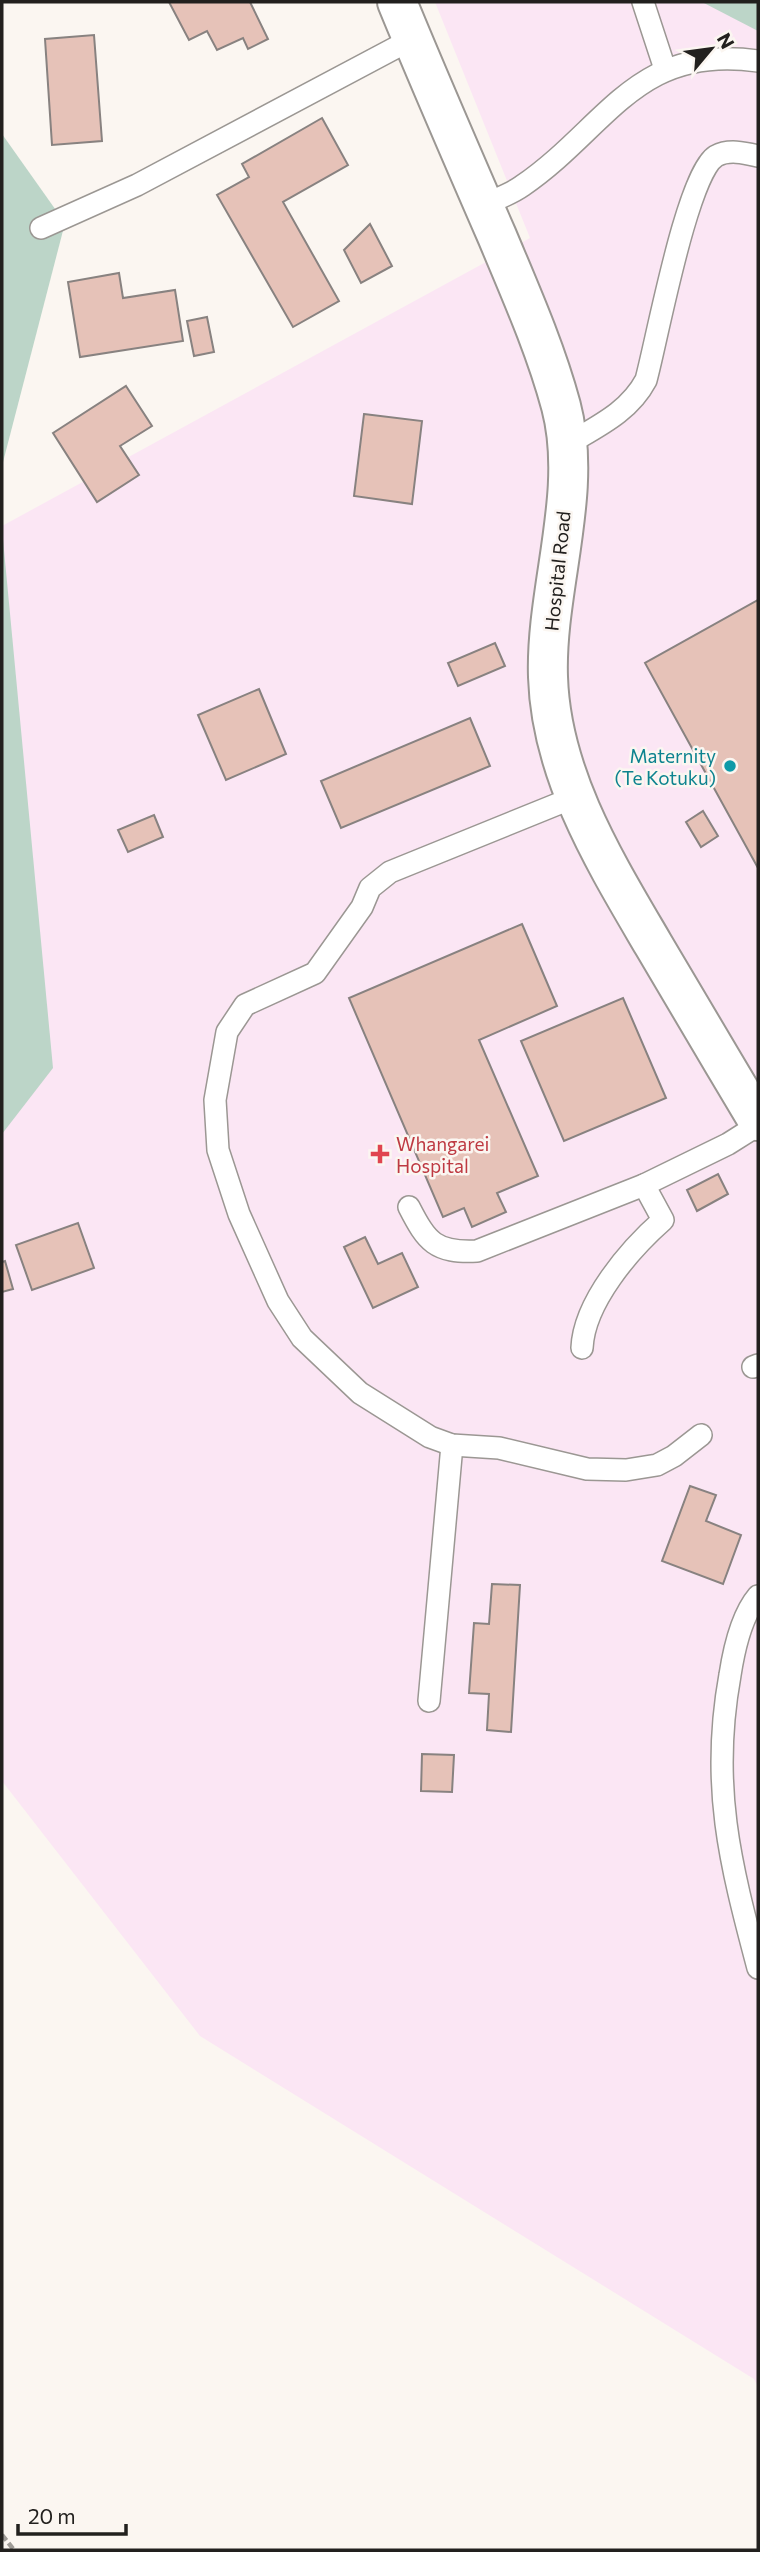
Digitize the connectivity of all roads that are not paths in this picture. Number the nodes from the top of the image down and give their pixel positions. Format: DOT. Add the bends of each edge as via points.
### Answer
graph roads {
  1 [pos="397,2"];
  2 [pos="643,2"];
  3 [pos="412,39"];
  4 [pos="758,61"];
  5 [pos="665,69"];
  6 [pos="758,156"];
  7 [pos="484,205"];
  8 [pos="41,228"];
  9 [pos="568,444"];
  10 [pos="575,797"];
  11 [pos="758,1123"];
  12 [pos="644,1185"];
  13 [pos="409,1207"];
  14 [pos="582,1348"];
  15 [pos="701,1435"];
  16 [pos="452,1445"];
  17 [pos="758,1595"];
  18 [pos="429,1701"];
  19 [pos="758,1968"];
  1 -- 3 [label="street, Hospital Road"];
  2 -- 5 [label="lane"];
  3 -- 7 [label="street, Hospital Road"];
  3 -- 8 [label="lane" via="137,185"];
  4 -- 5 [label="lane" via="701,61"];
  5 -- 7 [label="lane" via="634,88 522,187"];
  6 -- 9 [label="lane" via="726,152 704,170 679,243 646,380 623,411"];
  7 -- 9 [label="street, Hospital Road" via="544,353 562,407"];
  9 -- 10 [label="street, Hospital Road" via="548,677 554,733"];
  10 -- 11 [label="street, Hospital Road" via="607,866"];
  10 -- 16 [label="lane" via="390,872 370,888 362,907 315,973 245,1004 227,1032 215,1100 218,1150 239,1214 278,1301 302,1338 360,1393 430,1437"];
  11 -- 12 [label="lane" via="728,1144"];
  12 -- 13 [label="lane" via="477,1251 437,1247 423,1234"];
  12 -- 14 [label="lane" via="663,1220 628,1252 586,1321"];
  15 -- 16 [label="lane" via="657,1465 626,1470 587,1469 499,1448"];
  16 -- 18 [label="lane"];
  17 -- 19 [label="lane" via="732,1660 719,1752 727,1837"];
}
